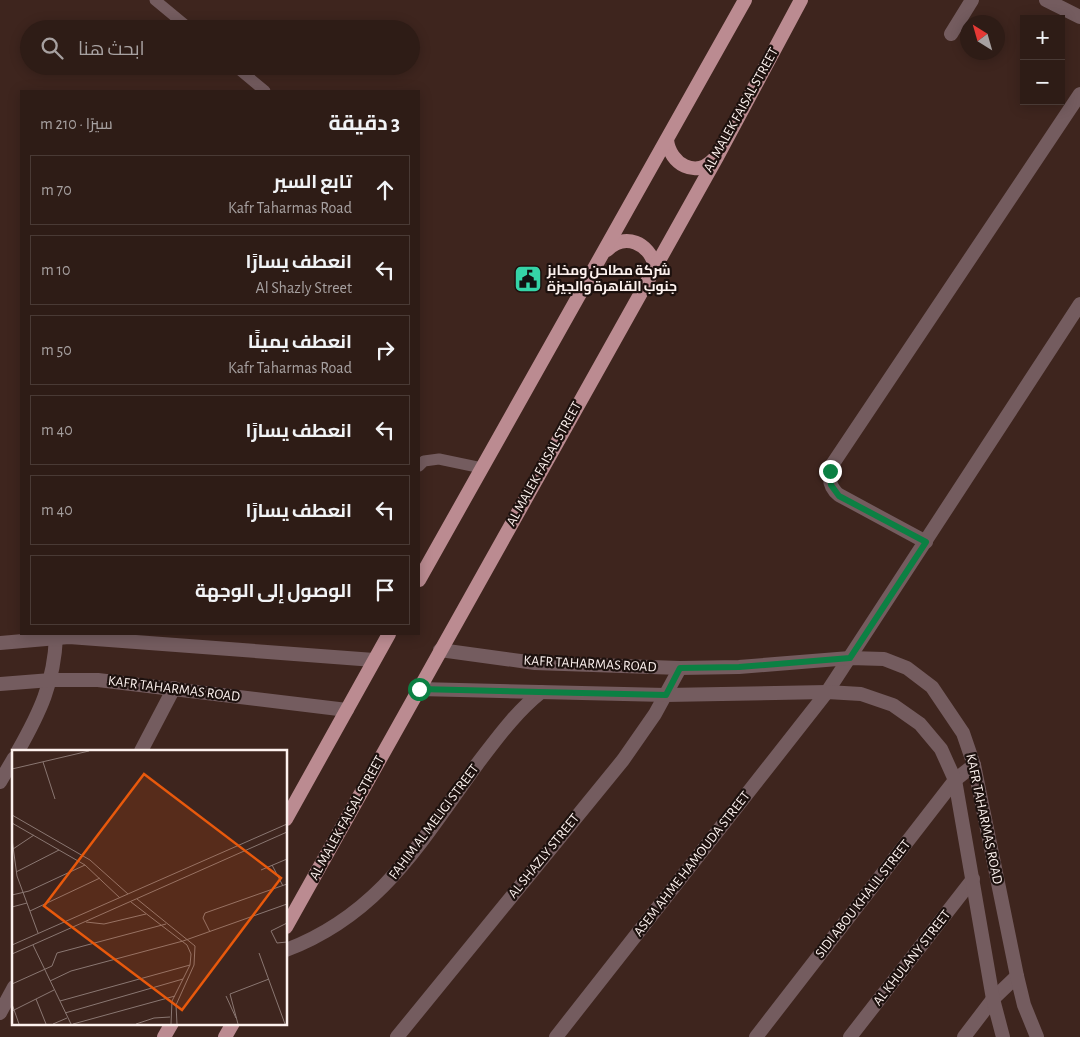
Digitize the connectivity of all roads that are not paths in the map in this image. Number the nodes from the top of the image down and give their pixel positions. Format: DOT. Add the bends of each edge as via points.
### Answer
graph roads {
  1 [pos="155,0"];
  2 [pos="745,0"];
  3 [pos="801,0"];
  4 [pos="972,0"];
  5 [pos="1046,0"];
  6 [pos="1080,17"];
  7 [pos="179,20"];
  8 [pos="951,34"];
  9 [pos="246,75"];
  10 [pos="264,90"];
  11 [pos="1080,94"];
  12 [pos="667,140"];
  13 [pos="717,157"];
  14 [pos="605,252"];
  15 [pos="655,266"];
  16 [pos="1080,304"];
  17 [pos="420,465"];
  18 [pos="482,468"];
  19 [pos="926,542"];
  20 [pos="420,578"];
  21 [pos="387,635"];
  22 [pos="56,637"];
  23 [pos="0,643"];
  24 [pos="440,650"];
  25 [pos="850,658"];
  26 [pos="374,660"];
  27 [pos="680,668"];
  28 [pos="51,680"];
  29 [pos="0,684"];
  30 [pos="174,688"];
  31 [pos="419,689"];
  32 [pos="541,692"];
  33 [pos="827,692"];
  34 [pos="666,695"];
  35 [pos="348,710"];
  36 [pos="19,750"];
  37 [pos="142,750"];
  38 [pos="12,761"];
  39 [pos="974,765"];
  40 [pos="955,780"];
  41 [pos="0,782"];
  42 [pos="288,815"];
  43 [pos="973,879"];
  44 [pos="288,923"];
  45 [pos="288,949"];
  46 [pos="1017,976"];
  47 [pos="12,991"];
  48 [pos="993,1000"];
  49 [pos="0,1013"];
  50 [pos="171,1024"];
  51 [pos="232,1024"];
  52 [pos="164,1037"];
  53 [pos="225,1037"];
  54 [pos="396,1037"];
  55 [pos="556,1037"];
  56 [pos="756,1037"];
  57 [pos="850,1037"];
  58 [pos="964,1037"];
  59 [pos="1003,1037"];
  60 [pos="1037,1037"];
  1 -- 7 [label="lane"];
  2 -- 12 [label="main road"];
  3 -- 13 [label="main road, AL MALEK FAISAL STREET"];
  4 -- 8 [label="street"];
  5 -- 6 [label="street"];
  9 -- 10 [label="lane"];
  11 -- 19 [label="street" via="830,471 831,485 839,496"];
  12 -- 13 [label="main road" via="672,157 686,167 703,167"];
  12 -- 14 [label="main road"];
  13 -- 15 [label="main road, AL MALEK FAISAL STREET"];
  14 -- 15 [label="main road" via="612,245 630,241 647,249"];
  14 -- 18 [label="main road"];
  15 -- 24 [label="main road, AL MALEK FAISAL STREET"];
  16 -- 19 [label="street, ASEM AHME HAMOUDA STREET"];
  17 -- 18 [label="lane" via="424,461 439,460"];
  18 -- 20 [label="main road"];
  19 -- 25 [label="street, ASEM AHME HAMOUDA STREET"];
  21 -- 26 [label="main road"];
  22 -- 23 [label="street"];
  22 -- 26 [label="street"];
  22 -- 28 [label="street"];
  24 -- 27 [label="street, KAFR TAHARMAS ROAD" via="535,663"];
  24 -- 31 [label="main road, AL MALEK FAISAL STREET"];
  25 -- 27 [label="street, KAFR TAHARMAS ROAD"];
  25 -- 33 [label="street, ASEM AHME HAMOUDA STREET"];
  25 -- 39 [label="street, KAFR TAHARMAS ROAD" via="884,659 908,668 932,687 962,733"];
  26 -- 35 [label="main road"];
  27 -- 34 [label="street, AL SHAZLY STREET"];
  28 -- 29 [label="street, KAFR TAHARMAS ROAD"];
  28 -- 30 [label="street, KAFR TAHARMAS ROAD" via="98,680"];
  28 -- 36 [label="street" via="39,713"];
  30 -- 35 [label="street, KAFR TAHARMAS ROAD"];
  30 -- 37 [label="street"];
  31 -- 32 [label="street, KAFR TAHARMAS ROAD"];
  31 -- 44 [label="main road, AL MALEK FAISAL STREET"];
  32 -- 34 [label="street, KAFR TAHARMAS ROAD"];
  32 -- 45 [label="street, FAHIM AL MELIGI STREET" via="513,717 395,876 338,925"];
  33 -- 34 [label="street, KAFR TAHARMAS ROAD"];
  33 -- 40 [label="street, KAFR TAHARMAS ROAD" via="861,694 893,705 920,724 942,750"];
  33 -- 55 [label="street, ASEM AHME HAMOUDA STREET"];
  34 -- 54 [label="street, AL SHAZLY STREET" via="623,760"];
  35 -- 42 [label="main road"];
  38 -- 41 [label="street"];
  39 -- 40 [label="street, SIDI ABOU KHALIL STREET"];
  39 -- 46 [label="street, KAFR TAHARMAS ROAD"];
  40 -- 43 [label="street, KAFR TAHARMAS ROAD"];
  40 -- 56 [label="street, SIDI ABOU KHALIL STREET"];
  43 -- 48 [label="street, KAFR TAHARMAS ROAD"];
  43 -- 57 [label="street, AL KHULANY STREET"];
  46 -- 48 [label="street"];
  46 -- 60 [label="street, KAFR TAHARMAS ROAD"];
  47 -- 49 [label="street"];
  48 -- 58 [label="street"];
  48 -- 59 [label="street, KAFR TAHARMAS ROAD"];
  50 -- 52 [label="main road"];
  51 -- 53 [label="main road"];
}
